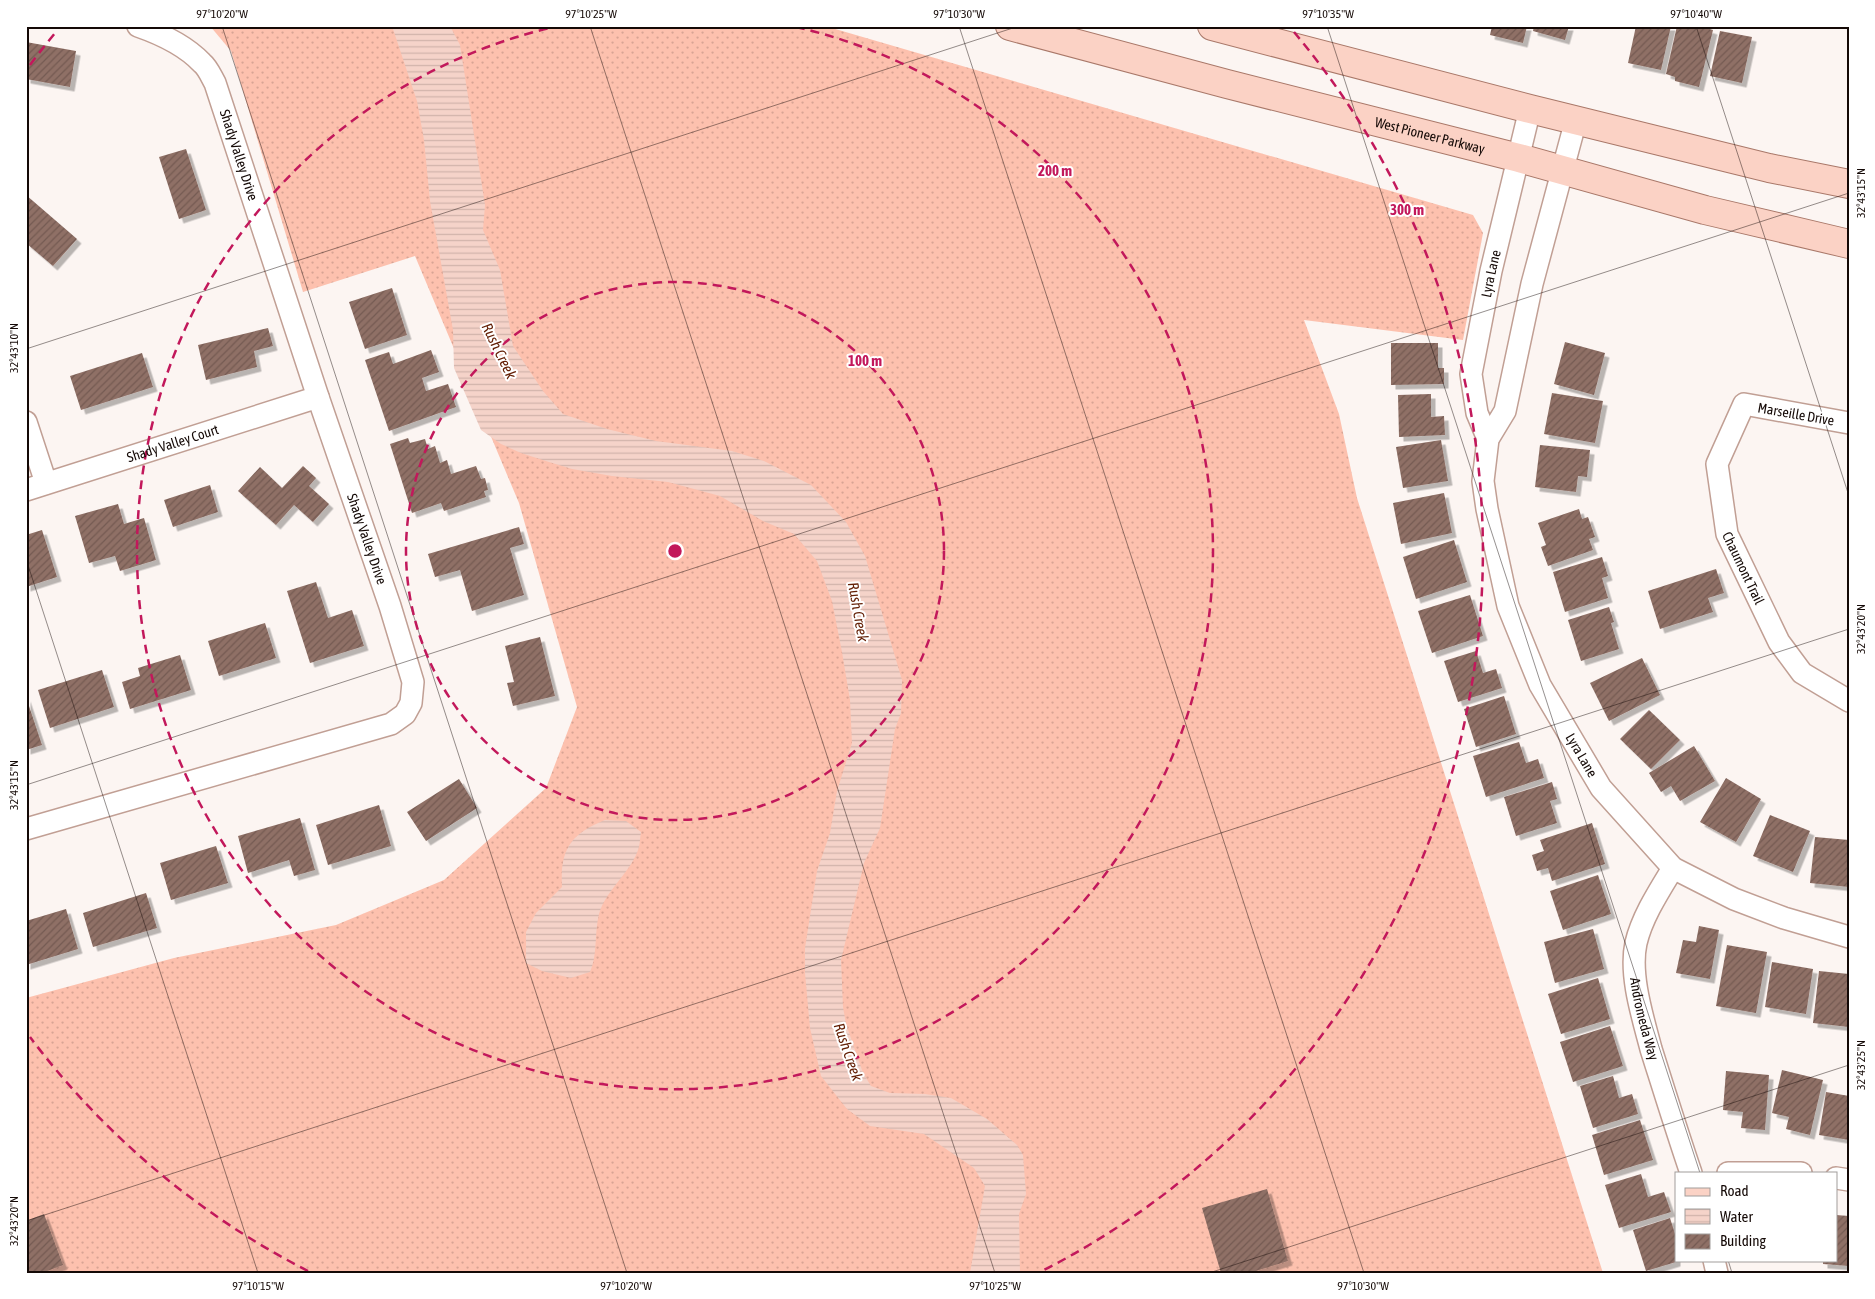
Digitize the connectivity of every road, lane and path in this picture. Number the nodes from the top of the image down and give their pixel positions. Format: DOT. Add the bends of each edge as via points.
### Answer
graph roads {
  1 [pos="138,26"];
  2 [pos="1010,26"];
  3 [pos="1212,26"];
  4 [pos="1530,109"];
  5 [pos="1576,120"];
  6 [pos="1519,158"];
  7 [pos="1563,170"];
  8 [pos="1849,184"];
  9 [pos="1849,244"];
  10 [pos="318,397"];
  11 [pos="1744,404"];
  12 [pos="26,422"];
  13 [pos="1849,423"];
  14 [pos="1488,439"];
  15 [pos="46,483"];
  16 [pos="26,490"];
  17 [pos="1849,701"];
  18 [pos="26,828"];
  19 [pos="1673,868"];
  20 [pos="1849,936"];
  21 [pos="1691,1172"];
  1 -- 10 [label="street, Shady Valley Drive" via="186,49 204,64 215,83"];
  2 -- 6 [label="main road, West Pioneer Parkway"];
  3 -- 4 [label="main road"];
  4 -- 5 [label="main road"];
  4 -- 6 [label="street, Lyra Lane"];
  5 -- 7 [label="street, Lyra Lane"];
  5 -- 8 [label="main road" via="1769,168"];
  6 -- 7 [label="main road, West Pioneer Parkway"];
  6 -- 14 [label="street, Lyra Lane" via="1471,374 1477,413"];
  7 -- 9 [label="main road, West Pioneer Parkway" via="1705,210"];
  7 -- 14 [label="street, Lyra Lane" via="1532,284 1505,411"];
  10 -- 15 [label="street, Shady Valley Court"];
  10 -- 18 [label="street, Shady Valley Drive" via="413,682 411,703 405,714 391,724"];
  11 -- 13 [label="street, Marseille Drive"];
  11 -- 17 [label="street, Chaumont Trail" via="1718,464 1727,534 1779,642 1802,673"];
  12 -- 15 [label="street"];
  14 -- 19 [label="street, Lyra Lane" via="1484,481 1487,509 1508,606 1540,685 1601,788"];
  15 -- 16 [label="street, Shady Valley Court"];
  19 -- 20 [label="street, Lyra Lane" via="1734,899 1831,933"];
  19 -- 21 [label="street, Andromeda Way" via="1651,905 1636,944 1635,976 1639,1006"];
}
